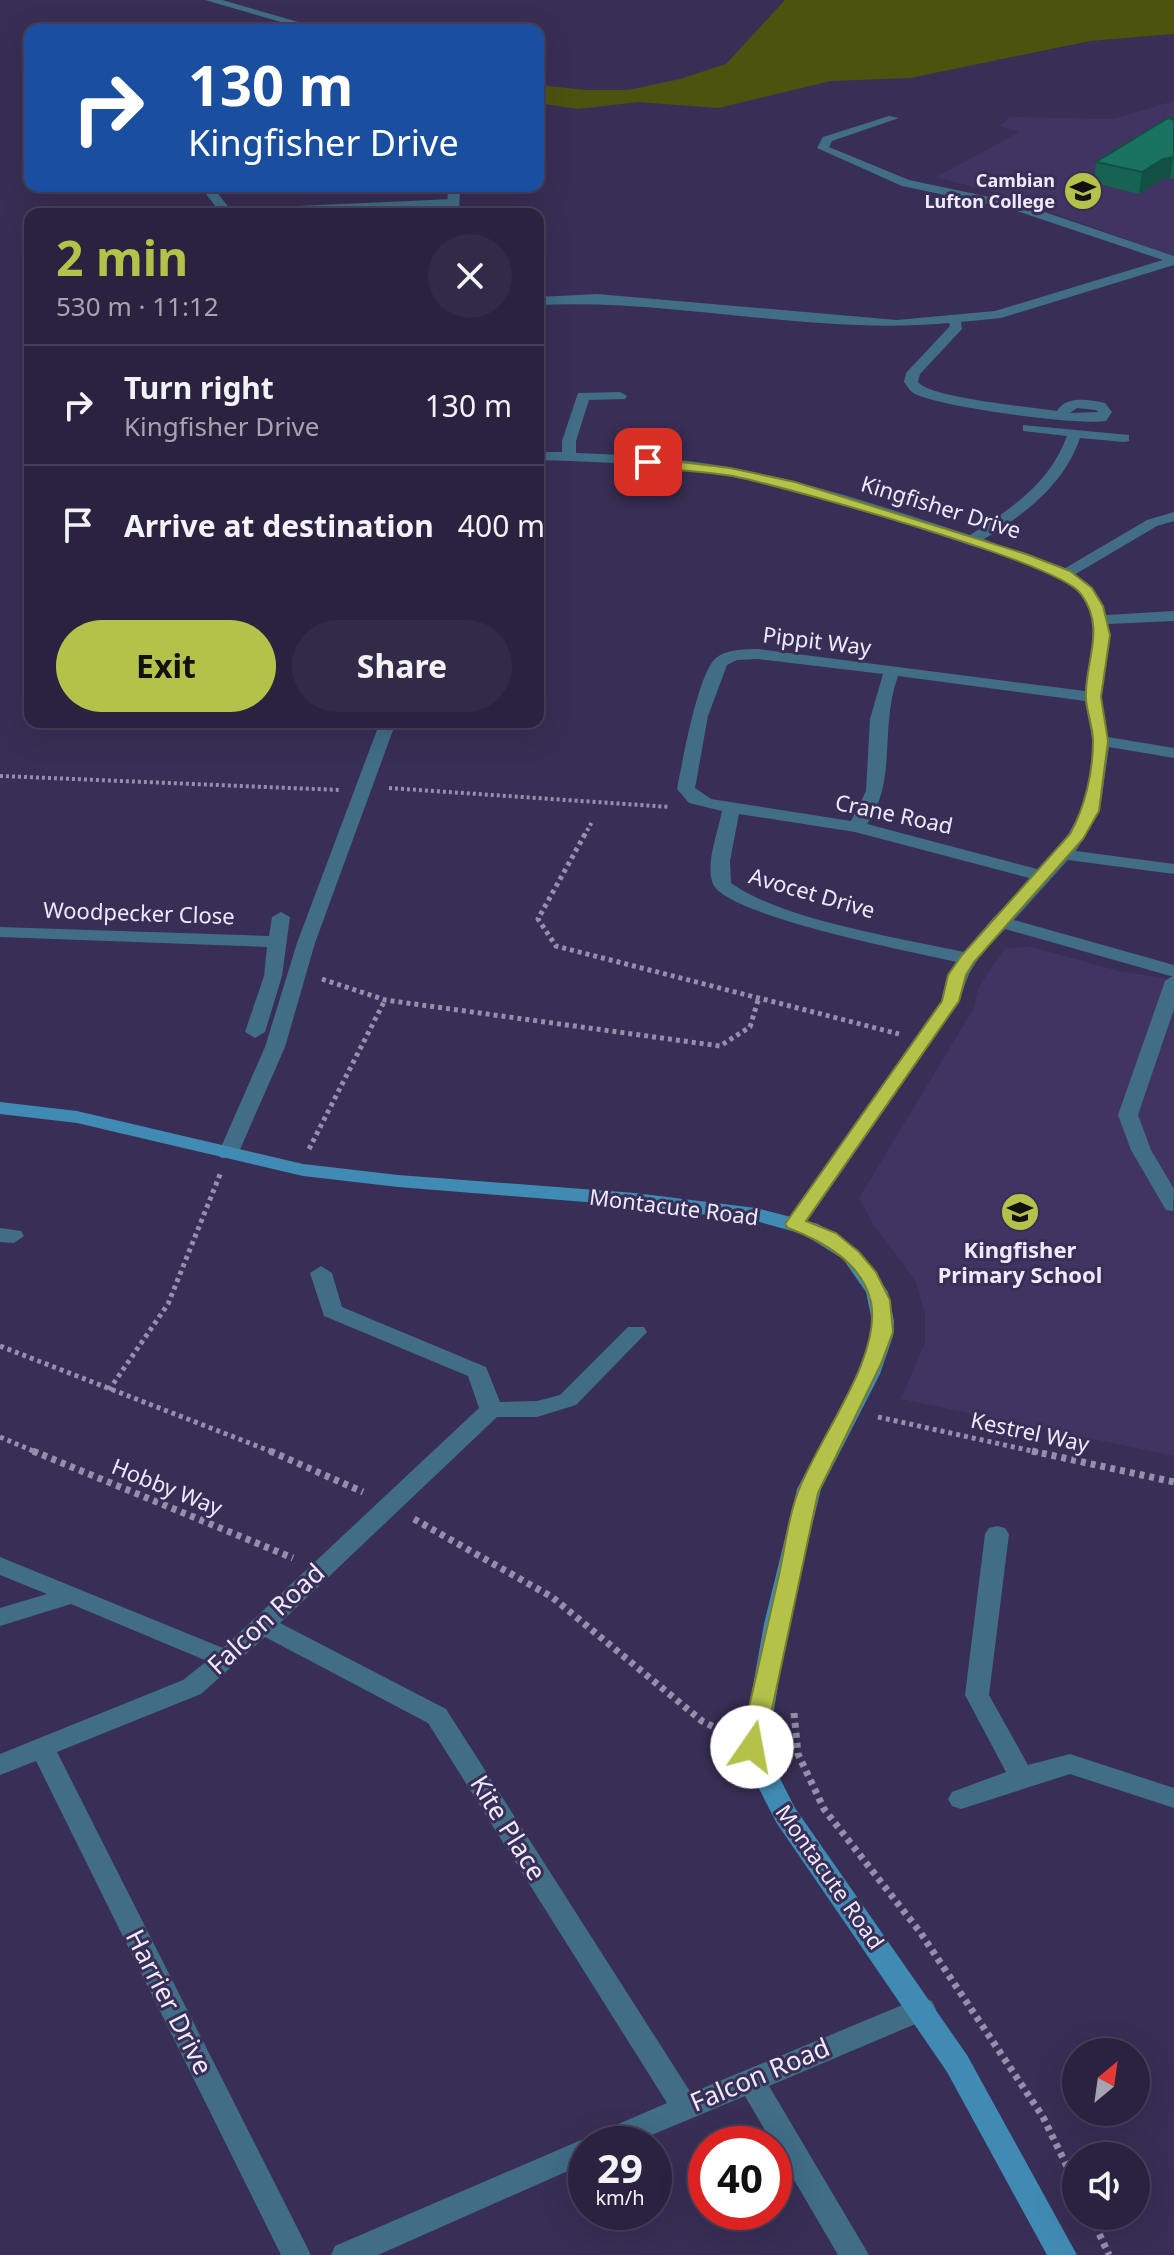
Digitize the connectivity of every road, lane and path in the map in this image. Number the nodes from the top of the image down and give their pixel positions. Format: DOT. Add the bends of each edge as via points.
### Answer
graph roads {
  1 [pos="210,0"];
  2 [pos="299,24"];
  3 [pos="893,118"];
  4 [pos="211,192"];
  5 [pos="223,208"];
  6 [pos="1174,261"];
  7 [pos="544,301"];
  8 [pos="953,319"];
  9 [pos="620,396"];
  10 [pos="1061,416"];
  11 [pos="1028,428"];
  12 [pos="1074,435"];
  13 [pos="1124,438"];
  14 [pos="544,456"];
  15 [pos="569,457"];
  16 [pos="1174,516"];
  17 [pos="971,541"];
  18 [pos="1065,574"];
  19 [pos="1174,616"];
  20 [pos="1099,620"];
  21 [pos="892,672"];
  22 [pos="1093,697"];
  23 [pos="386,728"];
  24 [pos="1100,741"];
  25 [pos="1174,753"];
  26 [pos="0,776"];
  27 [pos="362,788"];
  28 [pos="707,804"];
  29 [pos="731,809"];
  30 [pos="592,822"];
  31 [pos="856,827"];
  32 [pos="1062,854"];
  33 [pos="1174,869"];
  34 [pos="1044,876"];
  35 [pos="281,917"];
  36 [pos="999,922"];
  37 [pos="0,932"];
  38 [pos="277,942"];
  39 [pos="968,959"];
  40 [pos="1174,971"];
  41 [pos="294,979"];
  42 [pos="1174,981"];
  43 [pos="759,997"];
  44 [pos="385,1000"];
  45 [pos="255,1032"];
  46 [pos="923,1041"];
  47 [pos="0,1108"];
  48 [pos="228,1154"];
  49 [pos="299,1169"];
  50 [pos="1173,1205"];
  51 [pos="795,1224"];
  52 [pos="321,1273"];
  53 [pos="636,1332"];
  54 [pos="109,1390"];
  55 [pos="491,1410"];
  56 [pos="872,1429"];
  57 [pos="0,1437"];
  58 [pos="1174,1482"];
  59 [pos="997,1534"];
  60 [pos="0,1565"];
  61 [pos="320,1569"];
  62 [pos="72,1595"];
  63 [pos="0,1617"];
  64 [pos="262,1624"];
  65 [pos="226,1659"];
  66 [pos="793,1703"];
  67 [pos="43,1749"];
  68 [pos="0,1765"];
  69 [pos="1021,1777"];
  70 [pos="1174,1798"];
  71 [pos="961,1799"];
  72 [pos="922,2009"];
  73 [pos="750,2079"];
  74 [pos="685,2107"];
  75 [pos="641,2126"];
  76 [pos="1062,2156"];
  77 [pos="568,2158"];
  78 [pos="1097,2230"];
  79 [pos="296,2255"];
  80 [pos="346,2255"];
  81 [pos="854,2255"];
  82 [pos="1062,2255"];
  83 [pos="1109,2255"];
  1 -- 2 [label="street"];
  3 -- 6 [label="street" via="827,139 823,148 906,183 1014,206"];
  4 -- 5 [label="street"];
  6 -- 8 [label="street" via="996,315"];
  7 -- 8 [label="street" via="597,298 897,324"];
  8 -- 10 [label="street" via="957,326 913,373 911,382 917,390"];
  9 -- 15 [label="street" via="583,396"];
  11 -- 12 [label="street"];
  12 -- 13 [label="street"];
  12 -- 17 [label="street" via="1069,456 1018,511"];
  14 -- 15 [label="street, Kingfisher Drive"];
  15 -- 17 [label="street, Kingfisher Drive" via="730,472 791,485"];
  16 -- 18 [label="street" via="1152,523"];
  17 -- 18 [label="street, Kingfisher Drive"];
  18 -- 20 [label="street, Kingfisher Drive" via="1085,588"];
  19 -- 20 [label="street"];
  20 -- 22 [label="street, Kingfisher Drive" via="1103,635"];
  21 -- 22 [label="street, Pippit Way"];
  21 -- 28 [label="street, Pippit Way" via="782,656 727,656 716,668 700,716 686,789"];
  21 -- 31 [label="street" via="878,725 878,785"];
  22 -- 24 [label="street, Kingfisher Drive"];
  23 -- 27 [label="street"];
  24 -- 25 [label="street"];
  24 -- 32 [label="street, Kingfisher Drive" via="1091,811"];
  26 -- 27 [label="path"];
  27 -- 28 [label="path" via="683,808"];
  27 -- 41 [label="street"];
  28 -- 29 [label="street"];
  29 -- 31 [label="street, Crane Road"];
  29 -- 39 [label="street, Avocet Drive" via="719,873 721,885 732,895"];
  30 -- 43 [label="path" via="538,919 556,946"];
  31 -- 34 [label="street, Crane Road"];
  32 -- 33 [label="street"];
  32 -- 34 [label="street, Kingfisher Drive"];
  34 -- 36 [label="street, Kingfisher Drive"];
  35 -- 38 [label="street"];
  36 -- 39 [label="street, Kingfisher Drive"];
  36 -- 40 [label="street"];
  37 -- 38 [label="street, Woodpecker Close"];
  38 -- 45 [label="street" via="273,976"];
  39 -- 46 [label="street, Kingfisher Drive" via="957,975 951,1001"];
  41 -- 44 [label="path" via="325,979"];
  41 -- 48 [label="street" via="275,1047"];
  42 -- 50 [label="street" via="1128,1115 1141,1150"];
  43 -- 44 [label="path" via="750,1027 720,1046"];
  43 -- 46 [label="path"];
  44 -- 49 [label="path"];
  46 -- 51 [label="street, Kingfisher Drive"];
  47 -- 48 [label="street, Montacute Road" via="77,1115"];
  48 -- 49 [label="street, Montacute Road"];
  48 -- 54 [label="path" via="168,1304"];
  49 -- 51 [label="street, Montacute Road" via="394,1182 659,1202"];
  51 -- 72 [label="street, Montacute Road" via="829,1237 869,1276 880,1300 883,1332 808,1493 752,1747 782,1812"];
  52 -- 55 [label="street" via="332,1311 478,1372"];
  53 -- 55 [label="street" via="568,1400 537,1409"];
  55 -- 61 [label="street, Falcon Road"];
  56 -- 58 [label="path, Kestrel Way" via="878,1417"];
  57 -- 61 [label="path, Hobby Way"];
  59 -- 69 [label="street" via="977,1695"];
  60 -- 62 [label="street"];
  61 -- 64 [label="street, Falcon Road"];
  62 -- 63 [label="street"];
  62 -- 65 [label="street"];
  64 -- 65 [label="street, Falcon Road"];
  64 -- 74 [label="street, Kite Place" via="437,1716"];
  65 -- 67 [label="street, Falcon Road" via="192,1687"];
  66 -- 76 [label="path" via="798,1754 824,1809 920,1932 1043,2117"];
  67 -- 68 [label="street, Falcon Road"];
  67 -- 79 [label="street, Harrier Drive"];
  69 -- 70 [label="street" via="1070,1764"];
  69 -- 71 [label="street"];
  72 -- 73 [label="street, Falcon Road"];
  72 -- 82 [label="street, Montacute Road"];
  73 -- 74 [label="street, Falcon Road"];
  73 -- 81 [label="street"];
  74 -- 75 [label="street, Falcon Road"];
  77 -- 80 [label="street"];
  78 -- 83 [label="path"];
}
